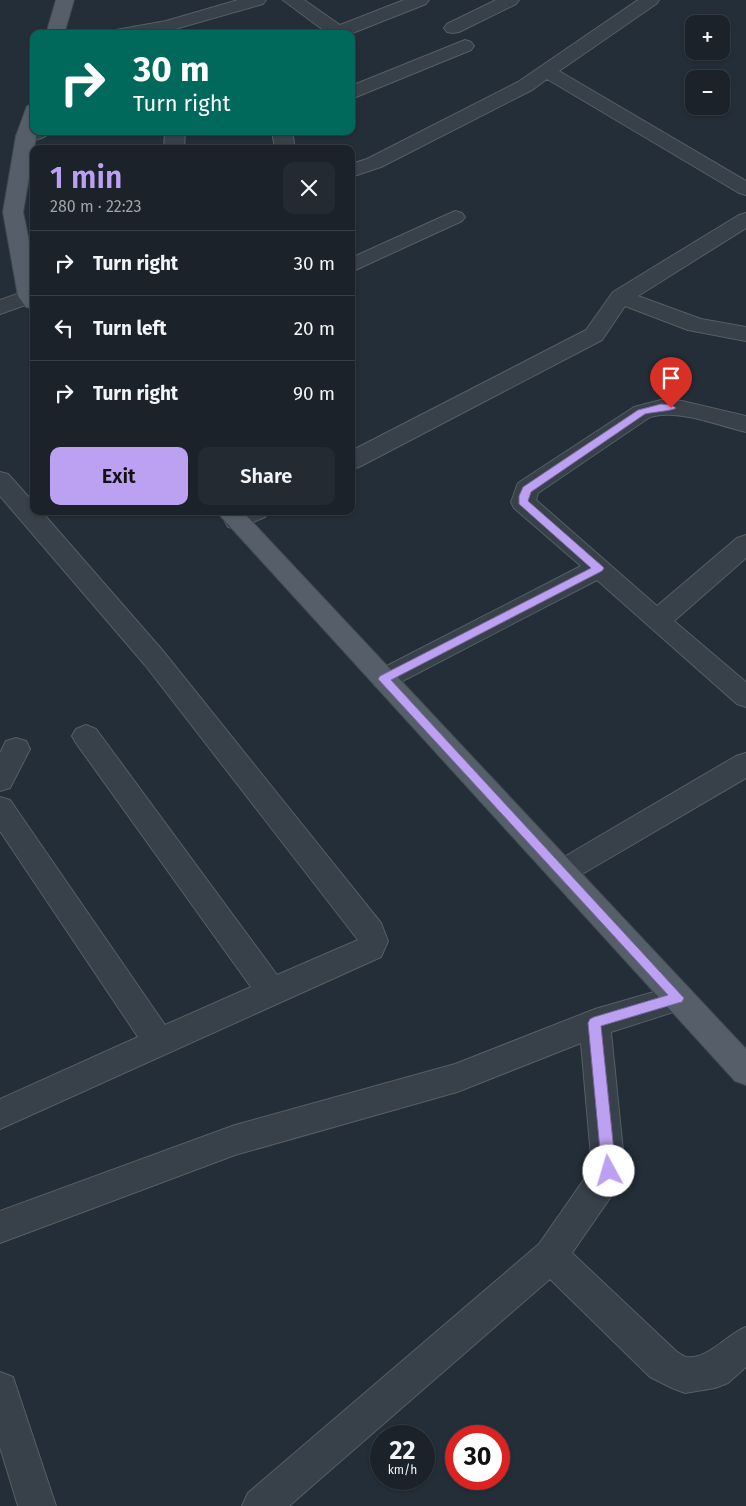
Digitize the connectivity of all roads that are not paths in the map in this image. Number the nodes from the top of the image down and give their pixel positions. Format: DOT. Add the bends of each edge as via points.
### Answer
graph roads {
  1 [pos="65,0"];
  2 [pos="257,0"];
  3 [pos="292,0"];
  4 [pos="418,0"];
  5 [pos="510,0"];
  6 [pos="650,0"];
  7 [pos="452,28"];
  8 [pos="57,30"];
  9 [pos="145,30"];
  10 [pos="331,30"];
  11 [pos="343,30"];
  12 [pos="464,46"];
  13 [pos="546,71"];
  14 [pos="355,91"];
  15 [pos="30,149"];
  16 [pos="355,170"];
  17 [pos="746,190"];
  18 [pos="455,217"];
  19 [pos="746,220"];
  20 [pos="355,264"];
  21 [pos="30,289"];
  22 [pos="621,297"];
  23 [pos="30,299"];
  24 [pos="0,307"];
  25 [pos="746,334"];
  26 [pos="746,424"];
  27 [pos="355,459"];
  28 [pos="0,480"];
  29 [pos="30,515"];
  30 [pos="30,515"];
  31 [pos="242,515"];
  32 [pos="746,544"];
  33 [pos="599,568"];
  34 [pos="657,621"];
  35 [pos="384,679"];
  36 [pos="746,697"];
  37 [pos="86,736"];
  38 [pos="16,749"];
  39 [pos="746,764"];
  40 [pos="0,780"];
  41 [pos="0,808"];
  42 [pos="562,872"];
  43 [pos="272,992"];
  44 [pos="678,998"];
  45 [pos="594,1023"];
  46 [pos="159,1043"];
  47 [pos="746,1071"];
  48 [pos="0,1114"];
  49 [pos="0,1227"];
  50 [pos="552,1256"];
  51 [pos="746,1344"];
  52 [pos="0,1390"];
  53 [pos="37,1506"];
  54 [pos="261,1506"];
  1 -- 8 [label="main road"];
  2 -- 9 [label="street"];
  3 -- 10 [label="street"];
  4 -- 11 [label="street"];
  5 -- 7 [label="street"];
  6 -- 13 [label="street"];
  12 -- 14 [label="street"];
  13 -- 16 [label="street" via="516,90"];
  13 -- 17 [label="street"];
  15 -- 21 [label="main road" via="13,212"];
  18 -- 20 [label="street"];
  19 -- 22 [label="street"];
  22 -- 25 [label="street" via="696,325"];
  22 -- 27 [label="street" via="594,335"];
  23 -- 24 [label="street"];
  26 -- 33 [label="street" via="682,409 661,407 642,412 527,489 523,502"];
  28 -- 30 [label="street"];
  29 -- 43 [label="street" via="154,658 370,932 374,940 370,948"];
  31 -- 35 [label="main road"];
  32 -- 34 [label="street"];
  33 -- 34 [label="street"];
  33 -- 35 [label="street"];
  34 -- 36 [label="street"];
  35 -- 42 [label="main road"];
  37 -- 43 [label="street"];
  38 -- 40 [label="street"];
  39 -- 42 [label="street"];
  41 -- 46 [label="street"];
  42 -- 44 [label="main road"];
  43 -- 46 [label="street"];
  44 -- 45 [label="street"];
  44 -- 47 [label="main road"];
  45 -- 49 [label="street" via="457,1078 235,1140"];
  45 -- 50 [label="street" via="609,1171"];
  46 -- 48 [label="street"];
  50 -- 51 [label="street" via="662,1364 685,1375 715,1370"];
  50 -- 54 [label="street"];
  52 -- 53 [label="street"];
}
